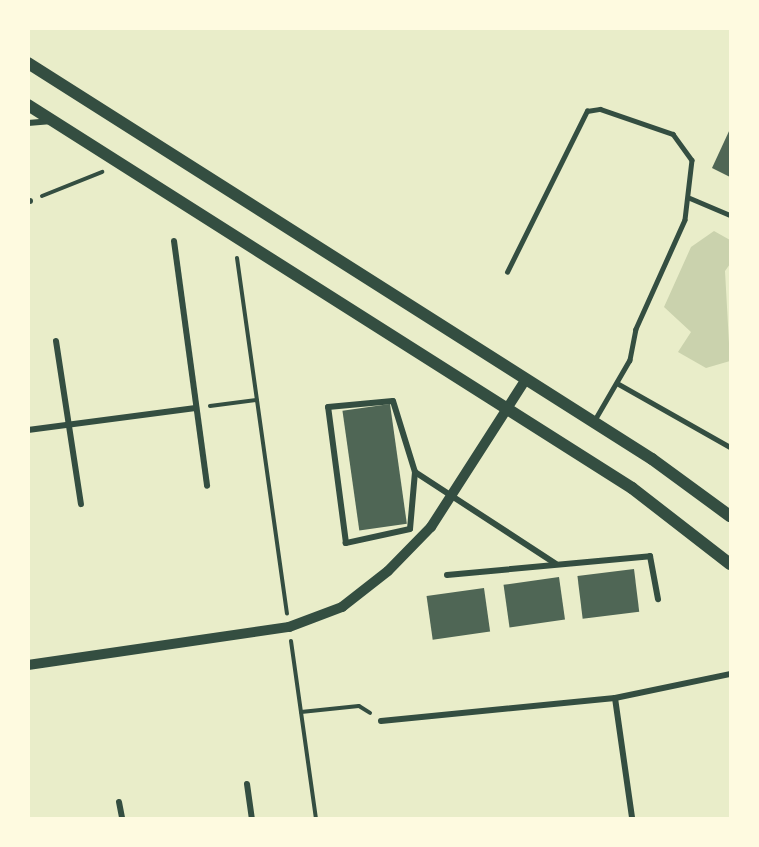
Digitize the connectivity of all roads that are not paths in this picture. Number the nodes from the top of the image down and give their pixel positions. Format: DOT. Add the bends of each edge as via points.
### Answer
graph roads {
  1 [pos="28,63"];
  2 [pos="28,105"];
  3 [pos="53,120"];
  4 [pos="28,123"];
  5 [pos="690,198"];
  6 [pos="730,214"];
  7 [pos="174,241"];
  8 [pos="507,272"];
  9 [pos="56,341"];
  10 [pos="526,379"];
  11 [pos="617,383"];
  12 [pos="196,408"];
  13 [pos="507,408"];
  14 [pos="594,422"];
  15 [pos="69,424"];
  16 [pos="28,430"];
  17 [pos="730,447"];
  18 [pos="415,472"];
  19 [pos="207,486"];
  20 [pos="453,494"];
  21 [pos="81,504"];
  22 [pos="730,516"];
  23 [pos="730,564"];
  24 [pos="556,565"];
  25 [pos="447,575"];
  26 [pos="658,599"];
  27 [pos="28,665"];
  28 [pos="730,674"];
  29 [pos="615,698"];
  30 [pos="381,721"];
  31 [pos="247,784"];
  32 [pos="119,802"];
  33 [pos="122,819"];
  34 [pos="252,819"];
  35 [pos="632,819"];
  1 -- 10 [label="main road"];
  2 -- 3 [label="main road"];
  3 -- 4 [label="street"];
  3 -- 13 [label="main road"];
  5 -- 6 [label="lane"];
  5 -- 8 [label="lane" via="692,160 673,134 600,110 587,111"];
  5 -- 11 [label="lane" via="636,329 630,360"];
  7 -- 12 [label="street"];
  9 -- 15 [label="street"];
  10 -- 13 [label="street"];
  10 -- 14 [label="main road"];
  11 -- 14 [label="lane"];
  11 -- 17 [label="lane"];
  12 -- 15 [label="street"];
  12 -- 19 [label="street"];
  13 -- 20 [label="street"];
  13 -- 23 [label="main road" via="641,494"];
  14 -- 22 [label="main road"];
  15 -- 16 [label="street"];
  15 -- 21 [label="street"];
  18 -- 18 [label="street" via="393,401 328,407 346,543 410,529"];
  18 -- 20 [label="street"];
  20 -- 24 [label="street"];
  20 -- 27 [label="street" via="431,527 388,571 342,607 289,627"];
  24 -- 25 [label="street"];
  24 -- 26 [label="street" via="651,556"];
  28 -- 29 [label="street"];
  29 -- 30 [label="street"];
  29 -- 35 [label="street"];
  31 -- 34 [label="street"];
  32 -- 33 [label="street"];
}
